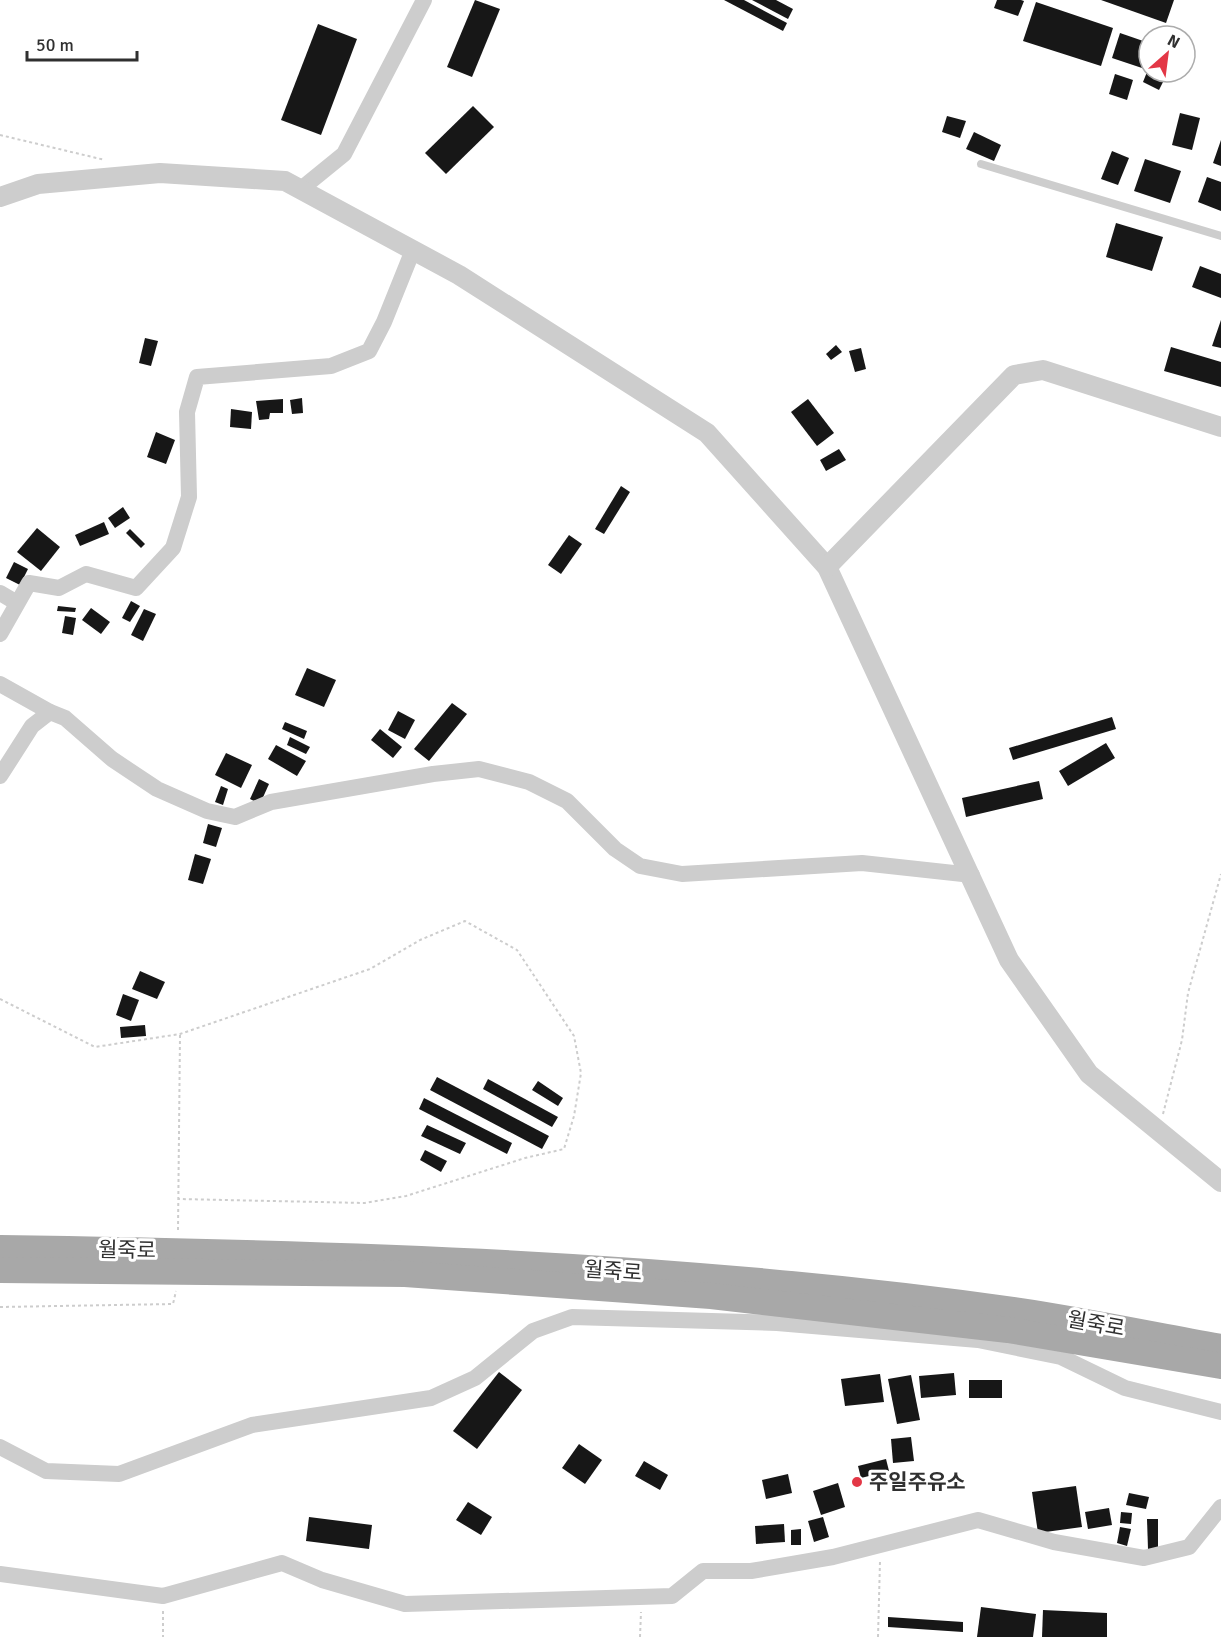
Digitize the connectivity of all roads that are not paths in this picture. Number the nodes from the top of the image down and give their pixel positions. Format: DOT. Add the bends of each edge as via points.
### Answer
graph roads {
  1 [pos="424,0"];
  2 [pos="981,164"];
  3 [pos="301,189"];
  4 [pos="0,197"];
  5 [pos="1221,236"];
  6 [pos="413,250"];
  7 [pos="1221,427"];
  8 [pos="827,567"];
  9 [pos="0,593"];
  10 [pos="18,603"];
  11 [pos="0,634"];
  12 [pos="0,684"];
  13 [pos="50,712"];
  14 [pos="0,776"];
  15 [pos="972,876"];
  16 [pos="1221,1182"];
  17 [pos="0,1248"];
  18 [pos="0,1270"];
  19 [pos="1221,1347"];
  20 [pos="1221,1366"];
  21 [pos="1221,1412"];
  22 [pos="0,1447"];
  23 [pos="1221,1507"];
  24 [pos="0,1574"];
  1 -- 3 [label="street" via="344,154"];
  2 -- 5 [label="lane"];
  3 -- 4 [label="street" via="285,181 160,173 38,184"];
  3 -- 6 [label="street"];
  6 -- 8 [label="street" via="459,275 707,433"];
  6 -- 10 [label="street" via="369,351 331,366 197,377 187,412 189,497 173,548 136,588 86,574 59,588 29,583"];
  7 -- 8 [label="street" via="1043,370 1014,375"];
  8 -- 15 [label="street"];
  9 -- 10 [label="street"];
  10 -- 11 [label="street"];
  12 -- 13 [label="street"];
  13 -- 14 [label="street" via="32,726"];
  13 -- 15 [label="street" via="65,718 112,759 157,789 207,811 235,816 271,802 479,769 528,782 567,801 615,849 640,866 682,874 862,863"];
  15 -- 16 [label="street" via="1009,960 1089,1074"];
  17 -- 19 [label="main road, 월죽로" via="463,1259 704,1277 1021,1311"];
  18 -- 20 [label="main road, 월죽로" via="405,1274 711,1296 1008,1330"];
  21 -- 22 [label="street" via="1125,1388 1061,1358 978,1340 777,1323 572,1317 532,1331 475,1378 431,1398 252,1425 119,1473 46,1471"];
  23 -- 24 [label="street" via="1189,1547 1144,1558 1054,1542 978,1520 833,1557 751,1571 703,1571 672,1596 405,1604 322,1580 282,1563 163,1596"];
}
